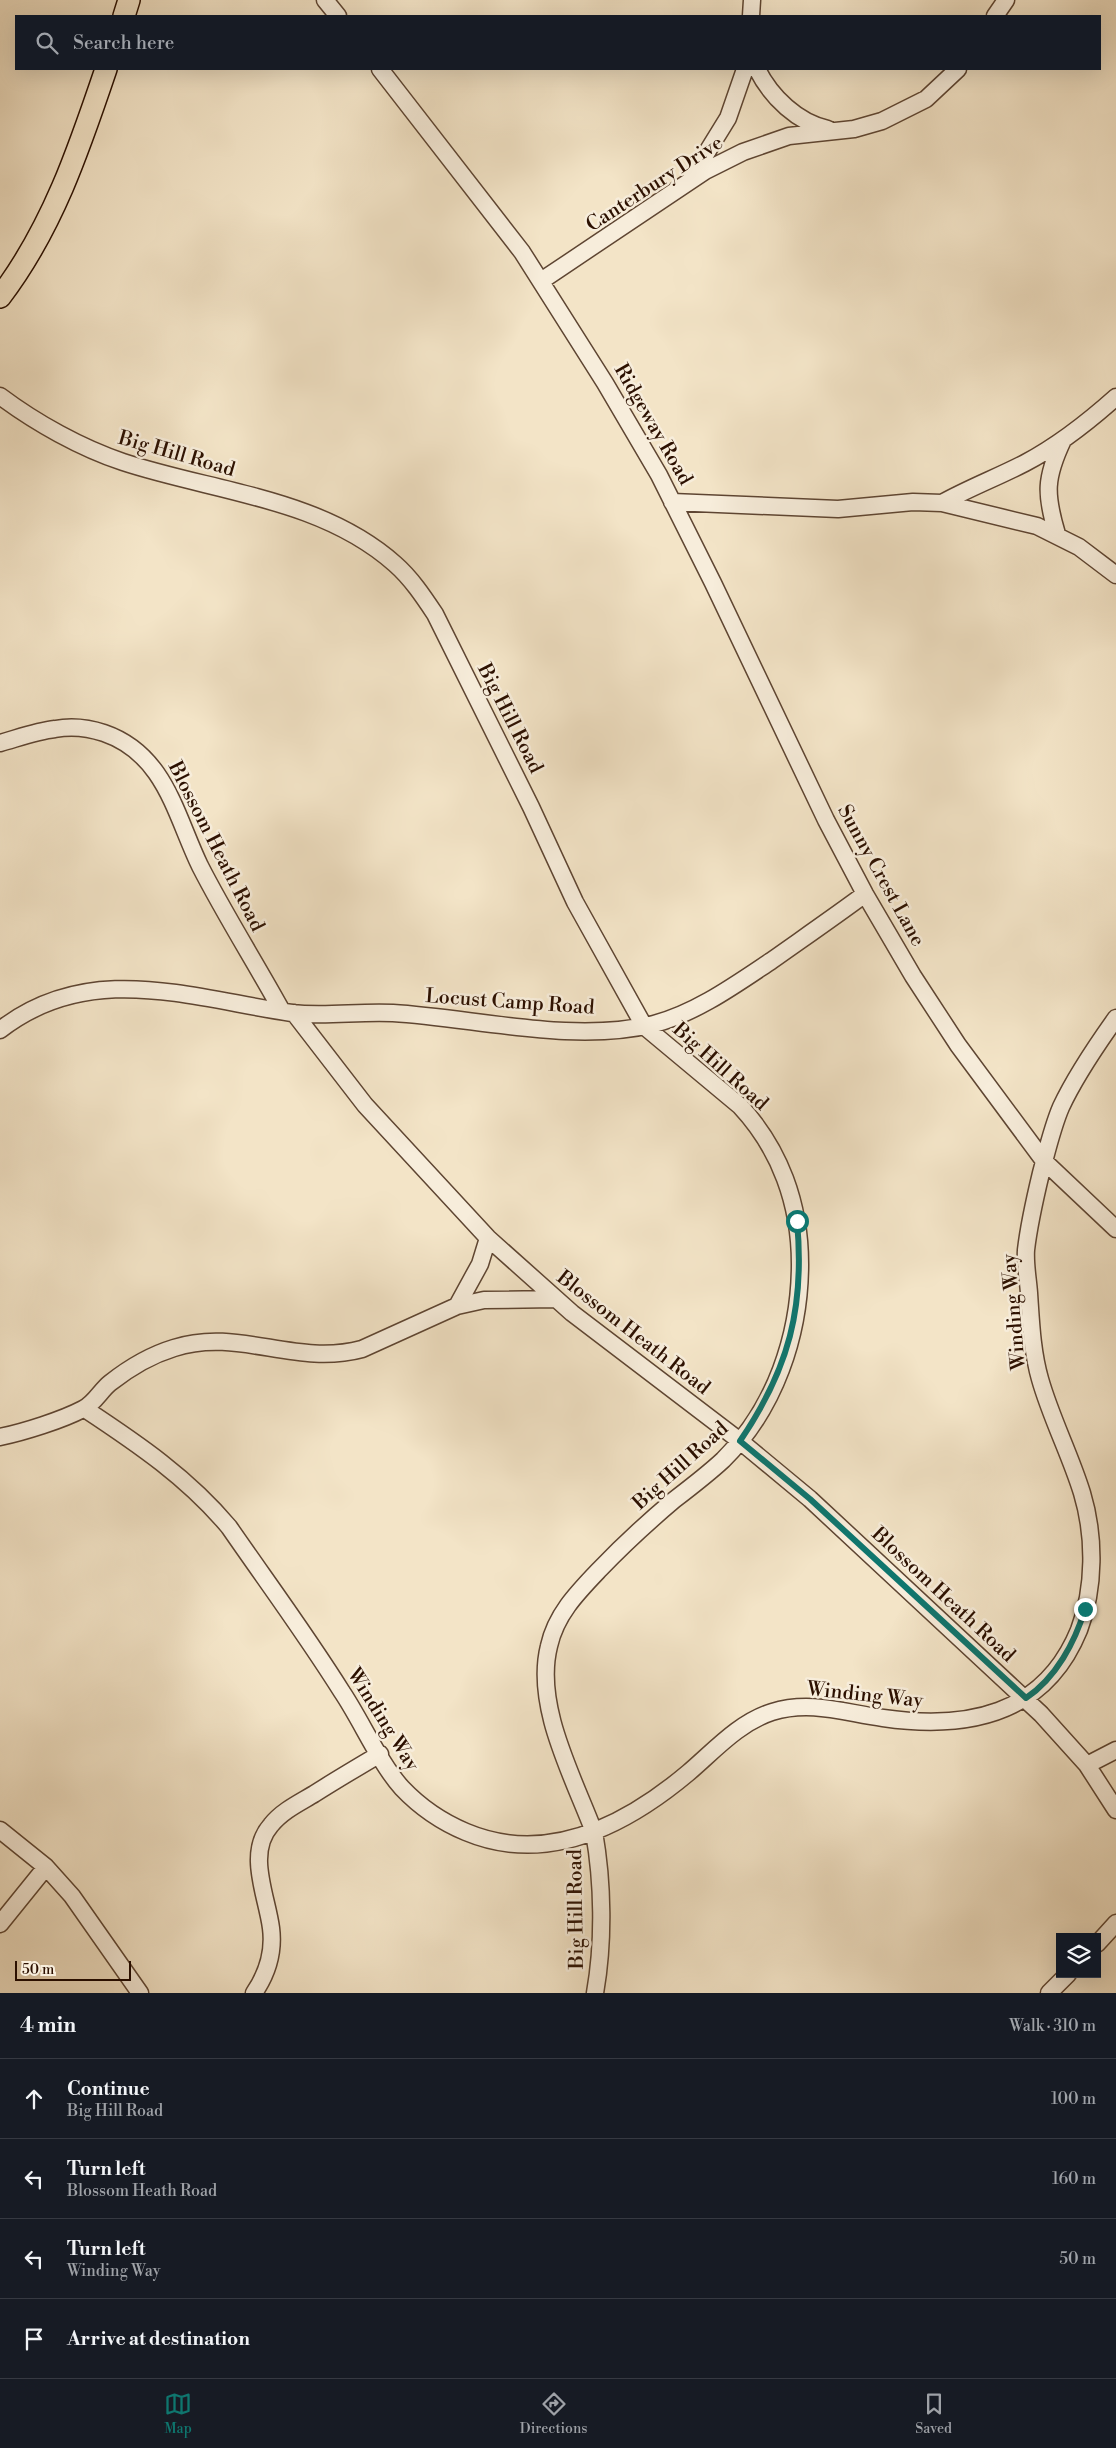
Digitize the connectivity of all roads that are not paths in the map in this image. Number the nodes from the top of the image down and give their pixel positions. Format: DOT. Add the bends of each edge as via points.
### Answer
graph roads {
  1 [pos="130,0"];
  2 [pos="325,0"];
  3 [pos="752,0"];
  4 [pos="1006,0"];
  5 [pos="124,15"];
  6 [pos="337,15"];
  7 [pos="751,15"];
  8 [pos="996,15"];
  9 [pos="106,70"];
  10 [pos="381,70"];
  11 [pos="745,70"];
  12 [pos="759,70"];
  13 [pos="957,70"];
  14 [pos="835,130"];
  15 [pos="689,182"];
  16 [pos="541,281"];
  17 [pos="0,297"];
  18 [pos="0,396"];
  19 [pos="1116,397"];
  20 [pos="1063,440"];
  21 [pos="672,502"];
  22 [pos="942,503"];
  23 [pos="1057,534"];
  24 [pos="1116,575"];
  25 [pos="0,743"];
  26 [pos="865,894"];
  27 [pos="288,1012"];
  28 [pos="1116,1018"];
  29 [pos="644,1026"];
  30 [pos="0,1030"];
  31 [pos="1044,1162"];
  32 [pos="1116,1229"];
  33 [pos="488,1238"];
  34 [pos="555,1299"];
  35 [pos="457,1306"];
  36 [pos="85,1409"];
  37 [pos="0,1437"];
  38 [pos="740,1441"];
  39 [pos="1026,1698"];
  40 [pos="1116,1750"];
  41 [pos="380,1754"];
  42 [pos="1087,1765"];
  43 [pos="1116,1810"];
  44 [pos="0,1830"];
  45 [pos="594,1832"];
  46 [pos="46,1867"];
  47 [pos="1116,1923"];
  48 [pos="0,1924"];
  49 [pos="1101,1940"];
  50 [pos="1064,1978"];
  51 [pos="140,1993"];
  52 [pos="254,1993"];
  53 [pos="596,1993"];
  54 [pos="1049,1993"];
  1 -- 5 [label="main road"];
  2 -- 6 [label="street"];
  3 -- 7 [label="street"];
  4 -- 8 [label="street"];
  9 -- 17 [label="main road" via="60,196 38,239"];
  10 -- 16 [label="street, Ridgeway Road" via="475,189"];
  11 -- 15 [label="street" via="728,118"];
  12 -- 14 [label="street" via="790,110 804,121"];
  13 -- 14 [label="street, Canterbury Drive" via="926,99 903,112 854,129"];
  14 -- 15 [label="street, Canterbury Drive" via="767,142"];
  15 -- 16 [label="street, Canterbury Drive"];
  16 -- 21 [label="street, Ridgeway Road" via="605,383"];
  18 -- 29 [label="street, Big Hill Road" via="60,433 123,462 261,499 327,521 373,546 396,564 435,614 575,902"];
  19 -- 20 [label="street"];
  20 -- 22 [label="street"];
  20 -- 23 [label="street" via="1048,476 1050,511"];
  21 -- 22 [label="street, Ridgeway Road" via="838,508"];
  21 -- 26 [label="street, Sunny Crest Lane"];
  22 -- 23 [label="street, Ridgeway Road" via="1037,526"];
  23 -- 24 [label="street, Ridgeway Road"];
  25 -- 27 [label="street, Blossom Heath Road" via="55,729 75,728 117,738 146,758 164,784 222,907"];
  26 -- 29 [label="street, Locust Camp Road" via="729,989 673,1018"];
  26 -- 31 [label="street, Sunny Crest Lane" via="958,1045"];
  27 -- 29 [label="street, Locust Camp Road" via="392,1013 570,1031"];
  27 -- 30 [label="street, Locust Camp Road" via="138,989 104,989 50,1000"];
  27 -- 33 [label="street, Blossom Heath Road" via="364,1105"];
  28 -- 31 [label="street, Winding Way" via="1062,1106"];
  29 -- 38 [label="street, Big Hill Road" via="754,1121 779,1163 795,1213 800,1252 795,1320 776,1380"];
  31 -- 32 [label="street, Sunny Crest Lane"];
  31 -- 39 [label="street, Winding Way" via="1026,1256 1033,1342 1044,1392 1082,1493 1089,1522 1091,1552 1089,1586 1078,1631 1048,1678"];
  33 -- 34 [label="street, Blossom Heath Road"];
  33 -- 35 [label="street" via="480,1264"];
  34 -- 35 [label="street" via="484,1300"];
  34 -- 38 [label="street, Blossom Heath Road"];
  35 -- 36 [label="street" via="362,1349 346,1353 296,1353 223,1341 174,1348 127,1370"];
  36 -- 37 [label="street"];
  36 -- 41 [label="street, Winding Way" via="139,1444 177,1474 229,1527 339,1686"];
  38 -- 39 [label="street, Blossom Heath Road" via="810,1499"];
  38 -- 45 [label="street, Big Hill Road" via="608,1560 578,1592 554,1628 548,1646 547,1699 554,1727"];
  39 -- 42 [label="street, Blossom Heath Road"];
  39 -- 45 [label="street, Winding Way" via="995,1712 949,1723 877,1718 822,1707 776,1711 739,1729 646,1806"];
  40 -- 42 [label="street"];
  41 -- 45 [label="street, Winding Way" via="393,1776 420,1805 444,1822 469,1833 493,1841 518,1844 551,1842"];
  41 -- 52 [label="street" via="285,1811 262,1838 259,1852 272,1929 271,1949 267,1968"];
  42 -- 43 [label="street, Blossom Heath Road"];
  44 -- 46 [label="street"];
  45 -- 53 [label="street, Big Hill Road" via="600,1900"];
  46 -- 48 [label="street"];
  46 -- 51 [label="street" via="72,1896"];
  47 -- 49 [label="street"];
  50 -- 54 [label="street"];
}
